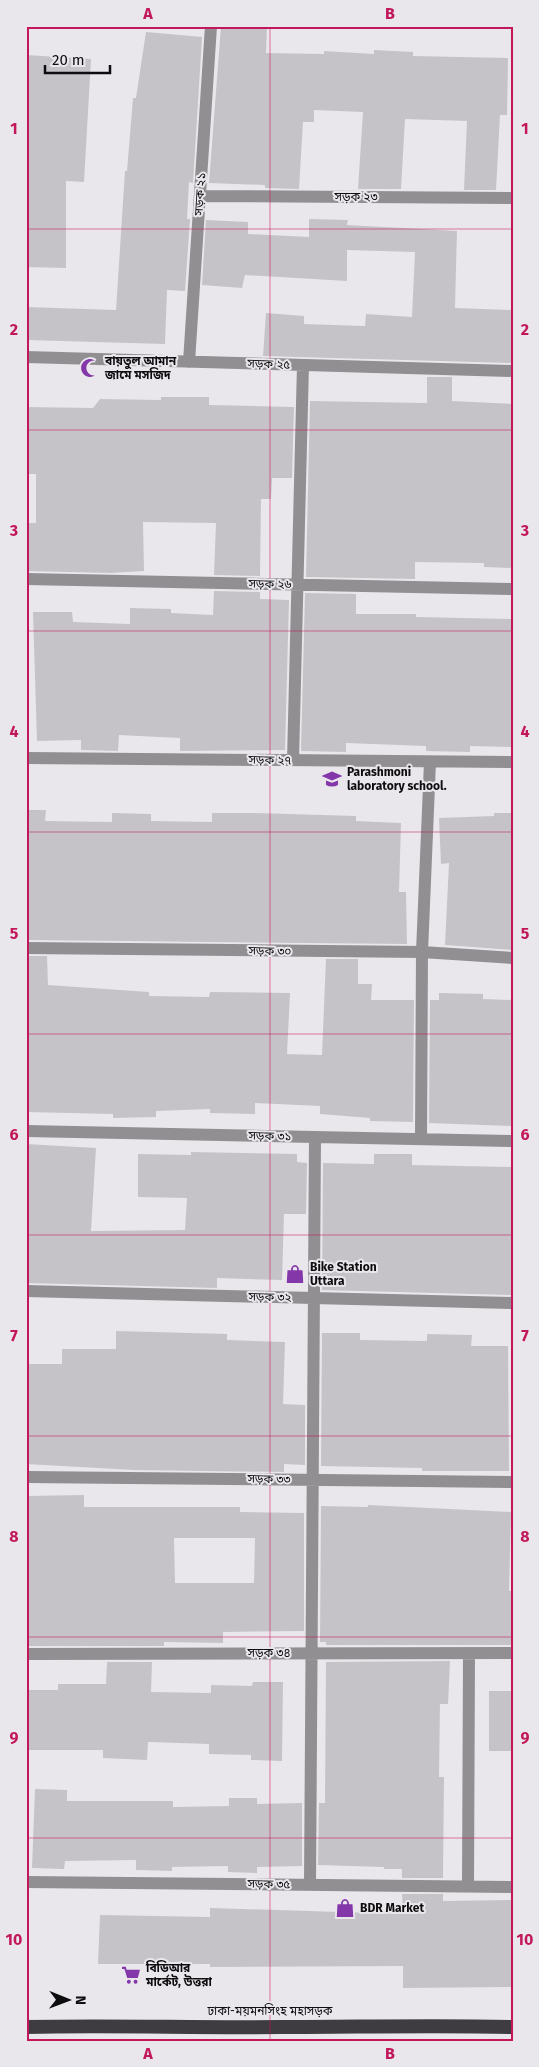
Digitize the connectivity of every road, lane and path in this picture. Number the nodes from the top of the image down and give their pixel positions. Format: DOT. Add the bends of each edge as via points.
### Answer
graph roads {
  1 [pos="211,26"];
  2 [pos="200,196"];
  3 [pos="513,198"];
  4 [pos="26,357"];
  5 [pos="189,362"];
  6 [pos="303,365"];
  7 [pos="513,371"];
  8 [pos="26,579"];
  9 [pos="297,584"];
  10 [pos="513,589"];
  11 [pos="26,758"];
  12 [pos="293,760"];
  13 [pos="430,762"];
  14 [pos="513,762"];
  15 [pos="26,948"];
  16 [pos="422,952"];
  17 [pos="513,958"];
  18 [pos="26,1131"];
  19 [pos="315,1137"];
  20 [pos="421,1139"];
  21 [pos="513,1141"];
  22 [pos="26,1291"];
  23 [pos="315,1298"];
  24 [pos="513,1303"];
  25 [pos="26,1477"];
  26 [pos="313,1480"];
  27 [pos="513,1482"];
  28 [pos="312,1653"];
  29 [pos="469,1653"];
  30 [pos="513,1653"];
  31 [pos="26,1654"];
  32 [pos="26,1882"];
  33 [pos="310,1885"];
  34 [pos="468,1886"];
  35 [pos="513,1887"];
  36 [pos="26,2027"];
  37 [pos="513,2027"];
  1 -- 2 [label="street, সড়ক ২১"];
  2 -- 3 [label="street, সড়ক ২৩"];
  2 -- 5 [label="street, সড়ক ২১"];
  4 -- 5 [label="street, সড়ক ২৫"];
  5 -- 6 [label="street, সড়ক ২৫"];
  6 -- 7 [label="street, সড়ক ২৫"];
  6 -- 9 [label="street"];
  8 -- 9 [label="street, সড়ক ২৬"];
  9 -- 10 [label="street, সড়ক ২৬"];
  9 -- 12 [label="street"];
  11 -- 12 [label="street, সড়ক ২৭"];
  12 -- 13 [label="street, সড়ক ২৭"];
  13 -- 14 [label="street, সড়ক ২৭"];
  13 -- 16 [label="street"];
  15 -- 16 [label="street, সড়ক ৩০"];
  16 -- 17 [label="street, সড়ক ৩০"];
  16 -- 20 [label="street"];
  18 -- 19 [label="street, সড়ক ৩১"];
  19 -- 20 [label="street, সড়ক ৩১"];
  19 -- 23 [label="street"];
  20 -- 21 [label="street, সড়ক ৩১"];
  22 -- 23 [label="street, সড়ক ৩২"];
  23 -- 24 [label="street, সড়ক ৩২"];
  23 -- 26 [label="street"];
  25 -- 26 [label="street, সড়ক ৩৩"];
  26 -- 27 [label="street, সড়ক ৩৩"];
  26 -- 28 [label="street"];
  28 -- 29 [label="street, সড়ক ৩৪"];
  28 -- 31 [label="street, সড়ক ৩৪"];
  28 -- 33 [label="street"];
  29 -- 30 [label="street, সড়ক ৩৪"];
  29 -- 34 [label="street"];
  32 -- 33 [label="street, সড়ক ৩৫"];
  33 -- 34 [label="street, সড়ক ৩৫"];
  34 -- 35 [label="street, সড়ক ৩৫"];
  36 -- 37 [label="highway, ঢাকা-ময়মনসিংহ মহাসড়ক"];
}
